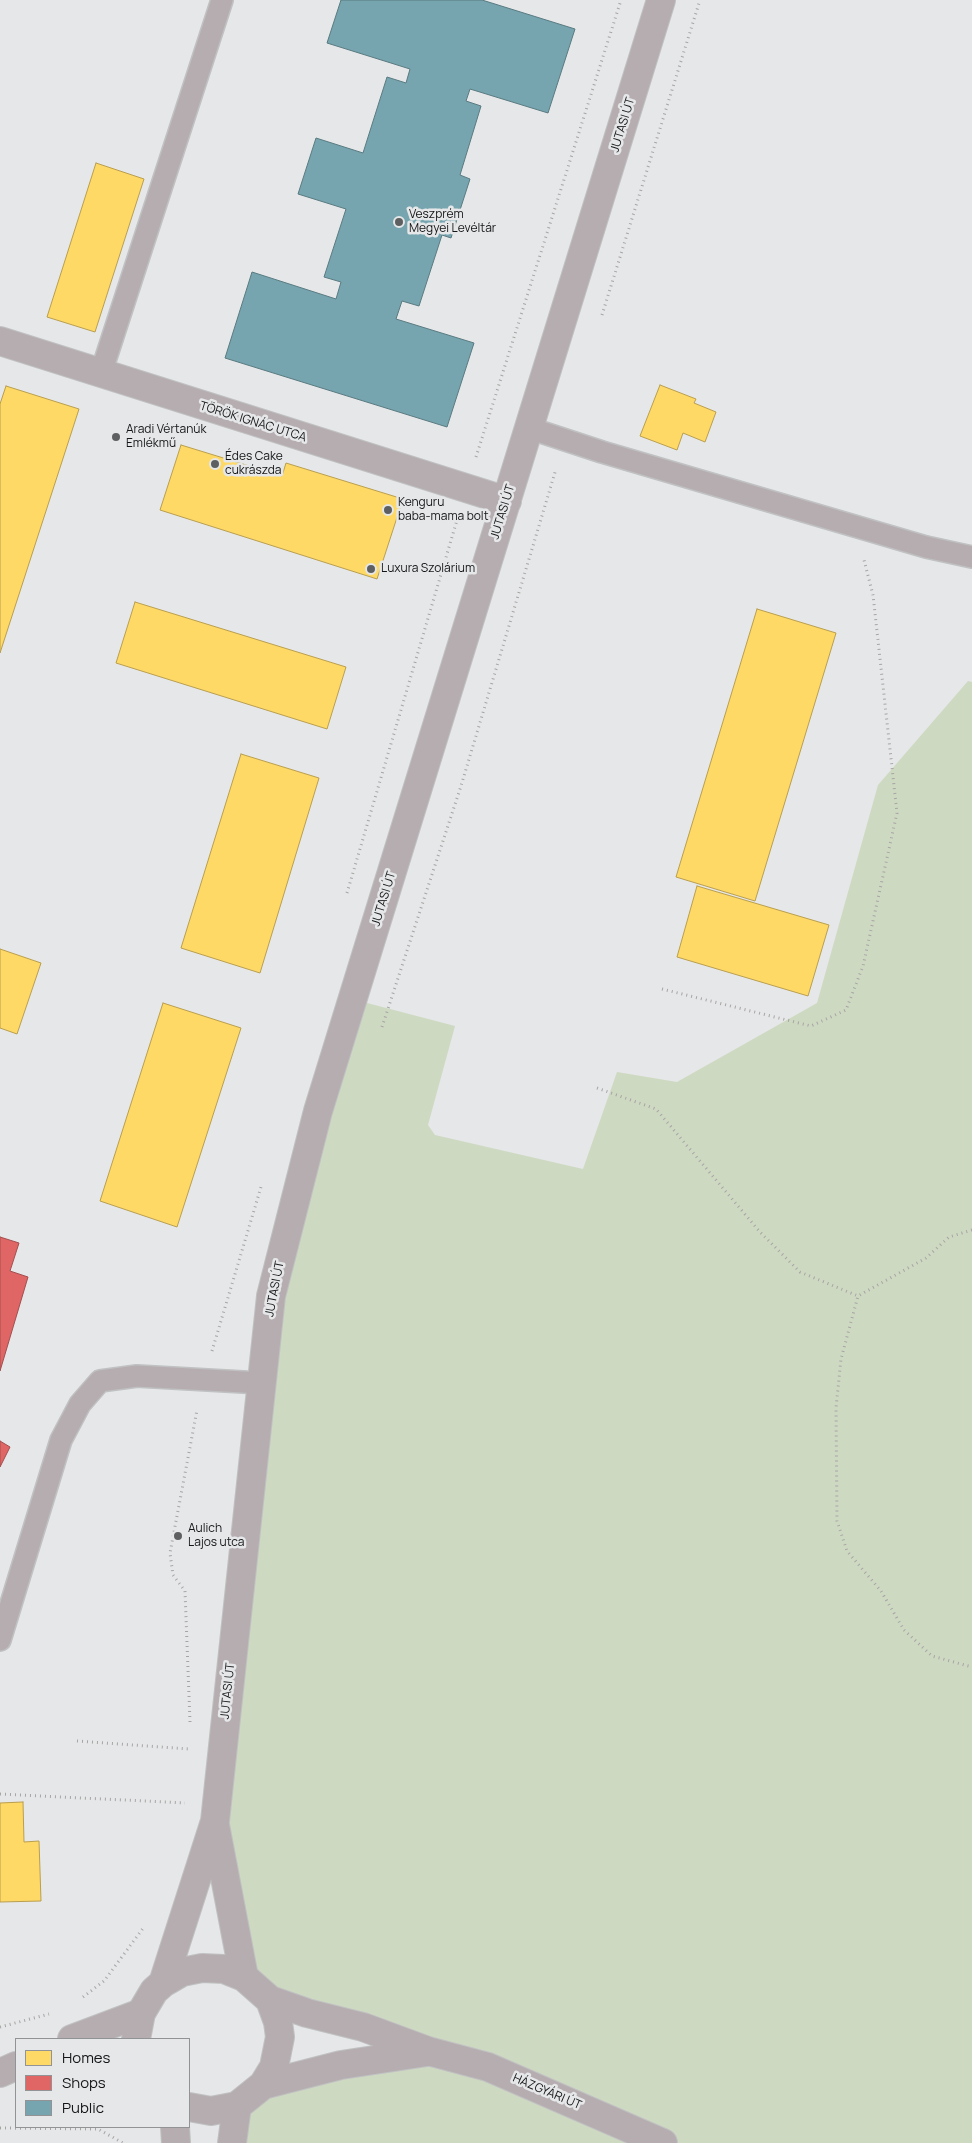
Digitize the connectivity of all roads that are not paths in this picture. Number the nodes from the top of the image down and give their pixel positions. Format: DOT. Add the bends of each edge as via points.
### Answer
graph roads {
  1 [pos="222,0"];
  2 [pos="662,0"];
  3 [pos="0,342"];
  4 [pos="101,373"];
  5 [pos="529,428"];
  6 [pos="507,501"];
  7 [pos="972,557"];
  8 [pos="261,1383"];
  9 [pos="0,1640"];
  10 [pos="215,1821"];
  11 [pos="244,1976"];
  12 [pos="163,1983"];
  13 [pos="270,2000"];
  14 [pos="139,2026"];
  15 [pos="77,2038"];
  16 [pos="428,2051"];
  17 [pos="15,2066"];
  18 [pos="0,2073"];
  19 [pos="0,2083"];
  20 [pos="15,2085"];
  21 [pos="263,2085"];
  22 [pos="237,2106"];
  23 [pos="190,2107"];
  24 [pos="175,2128"];
  25 [pos="176,2143"];
  26 [pos="232,2143"];
  27 [pos="663,2143"];
  1 -- 4 [label="lane"];
  2 -- 5 [label="street, JUTASI ÚT"];
  3 -- 4 [label="street, TÖRÖK IGNÁC UTCA"];
  4 -- 6 [label="street, TÖRÖK IGNÁC UTCA"];
  5 -- 6 [label="street, JUTASI ÚT"];
  5 -- 7 [label="lane" via="926,547"];
  6 -- 8 [label="street, JUTASI ÚT" via="318,1111 271,1296"];
  8 -- 9 [label="lane" via="137,1376 100,1381 80,1404 61,1440"];
  8 -- 10 [label="street, JUTASI ÚT"];
  10 -- 11 [label="street, JUTASI ÚT"];
  10 -- 12 [label="street, JUTASI ÚT"];
  11 -- 12 [label="street, JUTASI ÚT" via="224,1969 202,1968 182,1972"];
  11 -- 13 [label="street, JUTASI ÚT"];
  12 -- 14 [label="street, JUTASI ÚT" via="154,1991"];
  13 -- 16 [label="street, HÁZGYÁRI ÚT" via="362,2027"];
  13 -- 21 [label="street, JUTASI ÚT" via="278,2022 279,2052"];
  14 -- 15 [label="street"];
  16 -- 21 [label="street, HÁZGYÁRI ÚT" via="341,2065"];
  16 -- 27 [label="street, HÁZGYÁRI ÚT" via="488,2067"];
  17 -- 18 [label="street"];
  19 -- 20 [label="street"];
  21 -- 22 [label="street, JUTASI ÚT"];
  22 -- 23 [label="street, JUTASI ÚT" via="210,2111"];
  22 -- 26 [label="street"];
  24 -- 25 [label="street"];
}
